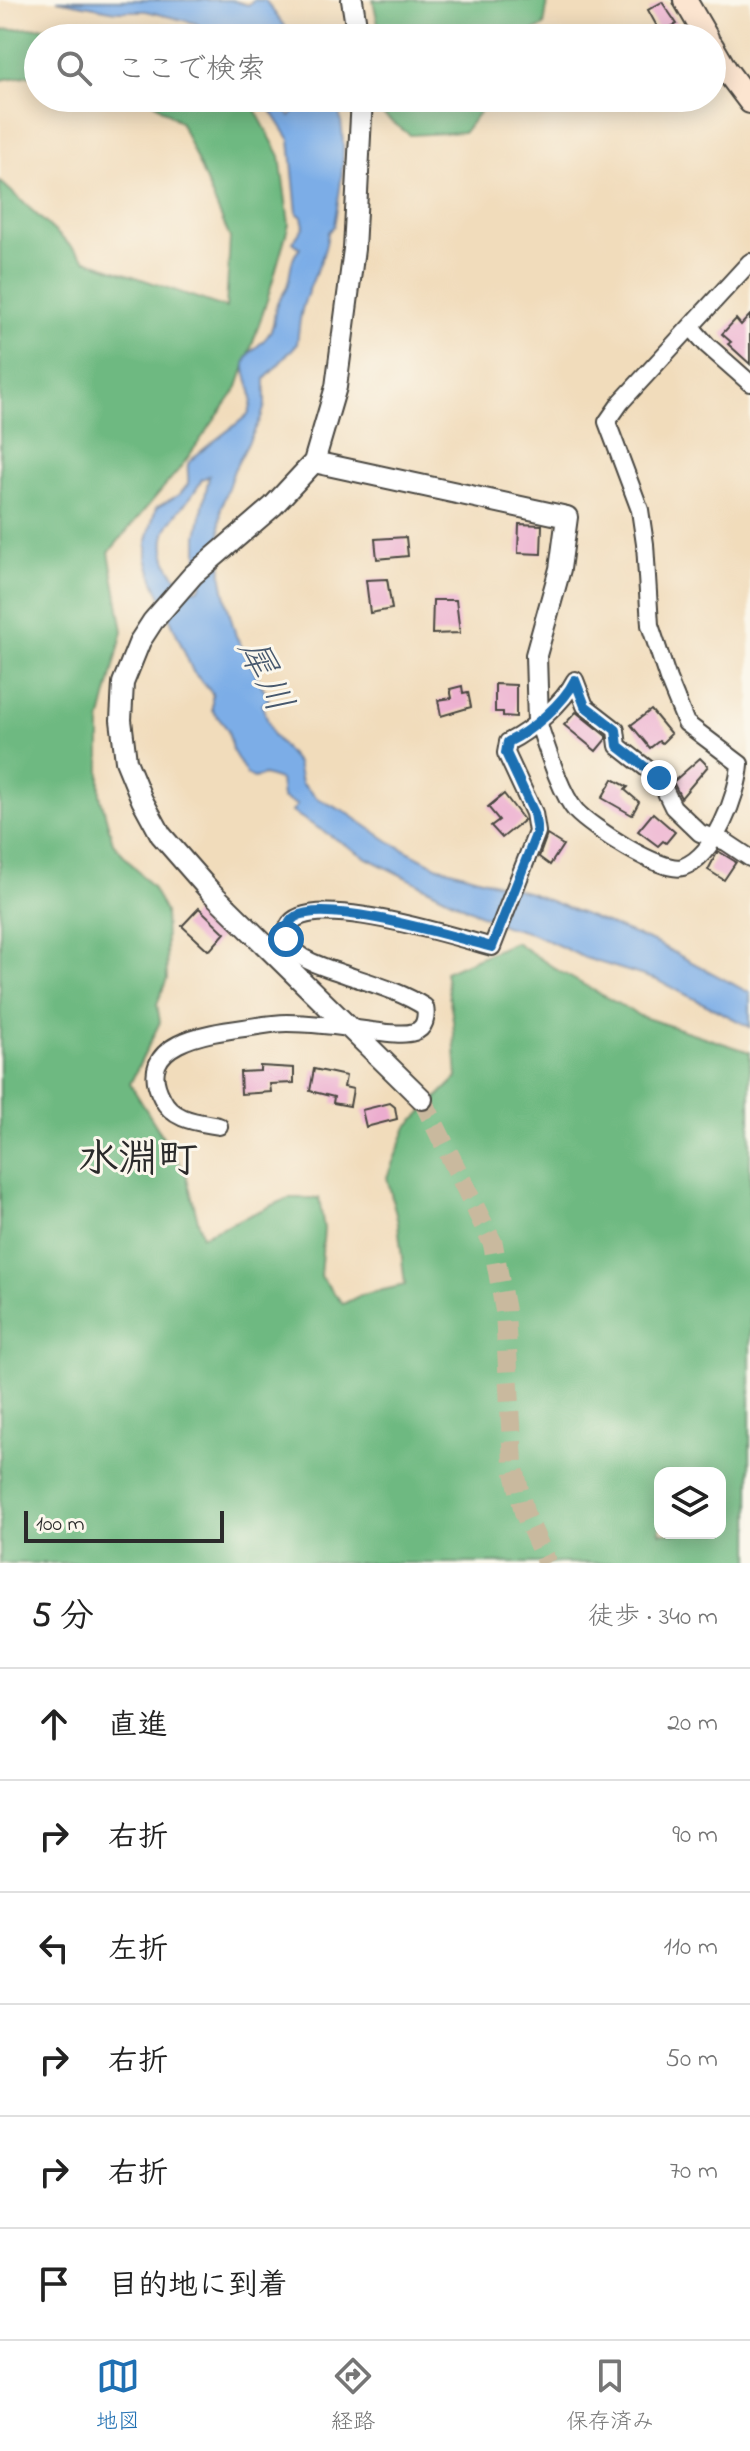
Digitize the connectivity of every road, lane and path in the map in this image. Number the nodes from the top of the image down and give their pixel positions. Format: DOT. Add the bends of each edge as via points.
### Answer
graph roads {
  1 [pos="352,0"];
  2 [pos="685,0"];
  3 [pos="356,24"];
  4 [pos="699,24"];
  5 [pos="726,70"];
  6 [pos="750,102"];
  7 [pos="361,112"];
  8 [pos="750,262"];
  9 [pos="691,327"];
  10 [pos="750,383"];
  11 [pos="314,462"];
  12 [pos="538,722"];
  13 [pos="715,838"];
  14 [pos="750,858"];
  15 [pos="348,1028"];
  16 [pos="422,1099"];
  17 [pos="219,1126"];
  1 -- 3 [label="street"];
  2 -- 4 [label="main road"];
  5 -- 6 [label="main road"];
  7 -- 11 [label="street" via="354,249 336,387"];
  8 -- 9 [label="street"];
  9 -- 10 [label="street"];
  9 -- 13 [label="street" via="607,422 640,510 650,625 668,679 686,723 740,764 739,786"];
  11 -- 12 [label="street" via="567,517 560,569 536,655"];
  11 -- 15 [label="street" via="166,604 140,641 123,683 121,720 126,761 161,835"];
  12 -- 13 [label="street" via="575,810 600,830 665,866 681,868"];
  12 -- 13 [label="street" via="575,680 585,706 616,730 618,746 659,778 673,807 700,833"];
  12 -- 15 [label="street" via="508,742 506,753 534,813 537,832 492,947 385,918 313,912 288,924 286,939 302,957 408,996 425,1007 427,1015 415,1032"];
  13 -- 14 [label="street"];
  15 -- 16 [label="street"];
  15 -- 17 [label="street" via="285,1023 190,1038 169,1049 154,1074 166,1106 182,1119"];
}
